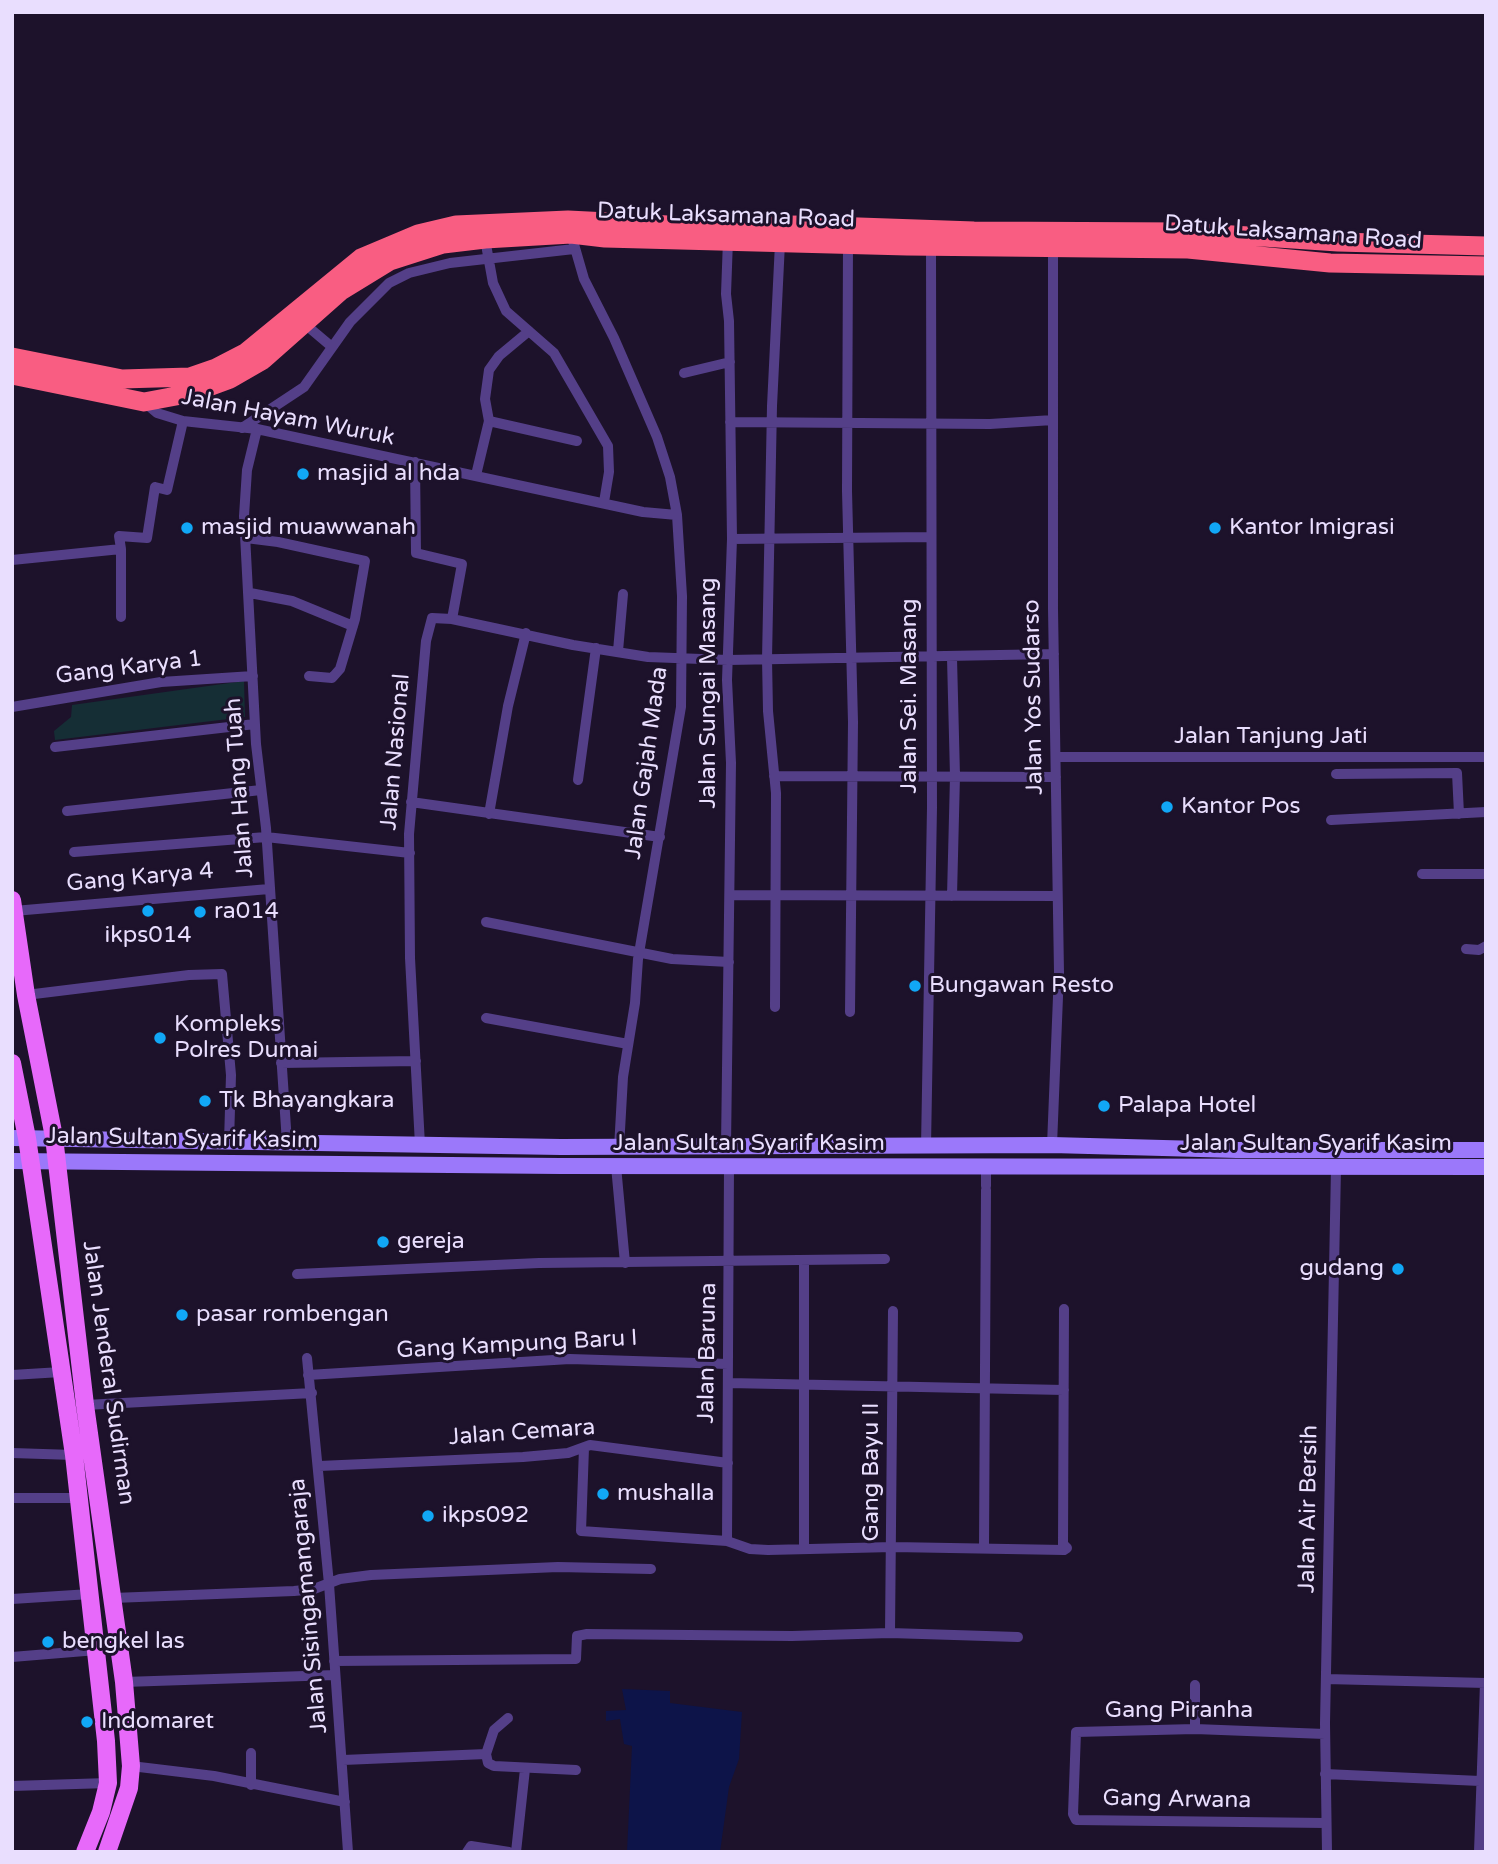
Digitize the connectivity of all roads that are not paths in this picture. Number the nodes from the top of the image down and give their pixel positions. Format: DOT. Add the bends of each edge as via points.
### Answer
graph roads {
  1 [pos="516,230"];
  2 [pos="801,233"];
  3 [pos="728,240"];
  4 [pos="1188,240"];
  5 [pos="573,241"];
  6 [pos="780,243"];
  7 [pos="848,244"];
  8 [pos="931,246"];
  9 [pos="1486,246"];
  10 [pos="1053,248"];
  11 [pos="486,249"];
  12 [pos="459,251"];
  13 [pos="1486,266"];
  14 [pos="306,325"];
  15 [pos="529,331"];
  16 [pos="332,348"];
  17 [pos="12,357"];
  18 [pos="730,362"];
  19 [pos="684,373"];
  20 [pos="12,375"];
  21 [pos="144,402"];
  22 [pos="183,421"];
  23 [pos="489,421"];
  24 [pos="1053,421"];
  25 [pos="730,422"];
  26 [pos="773,423"];
  27 [pos="848,423"];
  28 [pos="932,424"];
  29 [pos="243,428"];
  30 [pos="257,429"];
  31 [pos="577,441"];
  32 [pos="415,462"];
  33 [pos="476,475"];
  34 [pos="604,502"];
  35 [pos="677,515"];
  36 [pos="931,537"];
  37 [pos="246,538"];
  38 [pos="848,538"];
  39 [pos="732,539"];
  40 [pos="770,539"];
  41 [pos="121,549"];
  42 [pos="12,560"];
  43 [pos="250,593"];
  44 [pos="624,594"];
  45 [pos="121,617"];
  46 [pos="452,619"];
  47 [pos="353,626"];
  48 [pos="526,633"];
  49 [pos="596,648"];
  50 [pos="618,651"];
  51 [pos="1054,654"];
  52 [pos="930,657"];
  53 [pos="952,658"];
  54 [pos="682,659"];
  55 [pos="767,659"];
  56 [pos="852,659"];
  57 [pos="728,660"];
  58 [pos="253,676"];
  59 [pos="309,676"];
  60 [pos="12,707"];
  61 [pos="255,724"];
  62 [pos="932,732"];
  63 [pos="955,732"];
  64 [pos="55,747"];
  65 [pos="1057,757"];
  66 [pos="1486,757"];
  67 [pos="1336,774"];
  68 [pos="774,776"];
  69 [pos="852,776"];
  70 [pos="931,776"];
  71 [pos="955,776"];
  72 [pos="1056,777"];
  73 [pos="578,780"];
  74 [pos="261,790"];
  75 [pos="411,802"];
  76 [pos="954,806"];
  77 [pos="932,807"];
  78 [pos="67,811"];
  79 [pos="1486,812"];
  80 [pos="489,814"];
  81 [pos="1459,814"];
  82 [pos="1331,820"];
  83 [pos="266,837"];
  84 [pos="660,837"];
  85 [pos="74,852"];
  86 [pos="410,853"];
  87 [pos="1422,874"];
  88 [pos="1486,874"];
  89 [pos="269,890"];
  90 [pos="730,895"];
  91 [pos="775,895"];
  92 [pos="1057,895"];
  93 [pos="851,896"];
  94 [pos="930,896"];
  95 [pos="952,896"];
  96 [pos="13,905"];
  97 [pos="486,922"];
  98 [pos="1486,946"];
  99 [pos="1466,949"];
  100 [pos="639,951"];
  101 [pos="729,962"];
  102 [pos="26,995"];
  103 [pos="775,1007"];
  104 [pos="850,1012"];
  105 [pos="486,1018"];
  106 [pos="628,1044"];
  107 [pos="416,1061"];
  108 [pos="12,1063"];
  109 [pos="282,1063"];
  110 [pos="54,1137"];
  111 [pos="20,1138"];
  112 [pos="229,1142"];
  113 [pos="286,1143"];
  114 [pos="420,1145"];
  115 [pos="1052,1145"];
  116 [pos="726,1146"];
  117 [pos="926,1146"];
  118 [pos="619,1147"];
  119 [pos="1453,1150"];
  120 [pos="1486,1150"];
  121 [pos="21,1160"];
  122 [pos="56,1160"];
  123 [pos="616,1166"];
  124 [pos="729,1166"];
  125 [pos="1453,1167"];
  126 [pos="1486,1167"];
  127 [pos="986,1168"];
  128 [pos="1336,1168"];
  129 [pos="885,1259"];
  130 [pos="730,1261"];
  131 [pos="804,1262"];
  132 [pos="625,1263"];
  133 [pos="297,1274"];
  134 [pos="1064,1309"];
  135 [pos="893,1311"];
  136 [pos="307,1358"];
  137 [pos="728,1364"];
  138 [pos="61,1373"];
  139 [pos="12,1375"];
  140 [pos="308,1375"];
  141 [pos="729,1383"];
  142 [pos="805,1384"];
  143 [pos="894,1386"];
  144 [pos="984,1388"];
  145 [pos="1064,1391"];
  146 [pos="312,1393"];
  147 [pos="85,1405"];
  148 [pos="583,1448"];
  149 [pos="12,1453"];
  150 [pos="74,1455"];
  151 [pos="728,1463"];
  152 [pos="319,1466"];
  153 [pos="12,1498"];
  154 [pos="79,1498"];
  155 [pos="727,1541"];
  156 [pos="893,1547"];
  157 [pos="984,1548"];
  158 [pos="804,1549"];
  159 [pos="651,1569"];
  160 [pos="329,1584"];
  161 [pos="90,1594"];
  162 [pos="113,1598"];
  163 [pos="12,1599"];
  164 [pos="890,1633"];
  165 [pos="1018,1637"];
  166 [pos="97,1650"];
  167 [pos="12,1657"];
  168 [pos="334,1661"];
  169 [pos="335,1675"];
  170 [pos="1326,1679"];
  171 [pos="124,1682"];
  172 [pos="1485,1683"];
  173 [pos="1195,1685"];
  174 [pos="508,1718"];
  175 [pos="1195,1729"];
  176 [pos="1325,1734"];
  177 [pos="251,1753"];
  178 [pos="485,1754"];
  179 [pos="343,1760"];
  180 [pos="131,1766"];
  181 [pos="524,1769"];
  182 [pos="576,1770"];
  183 [pos="1325,1774"];
  184 [pos="1074,1775"];
  185 [pos="1480,1781"];
  186 [pos="107,1783"];
  187 [pos="251,1785"];
  188 [pos="12,1786"];
  189 [pos="345,1802"];
  190 [pos="1325,1824"];
  191 [pos="85,1852"];
  192 [pos="107,1852"];
  193 [pos="348,1852"];
  194 [pos="467,1852"];
  195 [pos="509,1852"];
  196 [pos="516,1852"];
  197 [pos="1327,1852"];
  198 [pos="1479,1852"];
  1 -- 2 [label="highway"];
  1 -- 5 [label="highway, Datuk Laksamana Road"];
  1 -- 11 [label="highway, Datuk Laksamana Road"];
  1 -- 17 [label="highway" via="456,225 392,242 351,266 245,353 190,377 121,379"];
  2 -- 4 [label="highway" via="974,231"];
  2 -- 6 [label="highway, Datuk Laksamana Road"];
  2 -- 7 [label="highway, Datuk Laksamana Road"];
  3 -- 5 [label="highway, Datuk Laksamana Road"];
  3 -- 6 [label="highway, Datuk Laksamana Road"];
  3 -- 18 [label="street, Jalan Sungai Masang"];
  4 -- 9 [label="highway"];
  4 -- 10 [label="highway, Datuk Laksamana Road"];
  4 -- 13 [label="highway, Datuk Laksamana Road" via="1330,263"];
  5 -- 11 [label="street"];
  5 -- 35 [label="street, Jalan Gajah Mada" via="584,279 657,437"];
  6 -- 26 [label="street"];
  7 -- 8 [label="highway, Datuk Laksamana Road"];
  7 -- 27 [label="street"];
  8 -- 10 [label="highway, Datuk Laksamana Road"];
  8 -- 28 [label="street, Jalan Sei. Masang"];
  10 -- 24 [label="street, Jalan Yos Sudarso"];
  11 -- 12 [label="highway, Datuk Laksamana Road"];
  11 -- 15 [label="street" via="500,302"];
  12 -- 14 [label="highway, Datuk Laksamana Road" via="413,252 367,274 341,290"];
  12 -- 16 [label="street" via="389,283 350,322"];
  14 -- 16 [label="street"];
  14 -- 21 [label="highway, Datuk Laksamana Road" via="230,379"];
  15 -- 23 [label="street" via="489,370 485,399"];
  15 -- 34 [label="street" via="554,353 608,446 610,472"];
  16 -- 29 [label="street" via="304,387"];
  18 -- 19 [label="street"];
  18 -- 25 [label="street, Jalan Sungai Masang"];
  20 -- 21 [label="highway, Datuk Laksamana Road"];
  21 -- 22 [label="street, Jalan Hayam Wuruk" via="157,413"];
  22 -- 29 [label="street, Jalan Hayam Wuruk"];
  22 -- 41 [label="street" via="167,490 155,487 147,537 119,536"];
  23 -- 31 [label="street"];
  23 -- 33 [label="street"];
  24 -- 28 [label="street"];
  24 -- 51 [label="street, Jalan Yos Sudarso"];
  25 -- 26 [label="street"];
  25 -- 39 [label="street, Jalan Sungai Masang"];
  26 -- 27 [label="street"];
  26 -- 40 [label="street"];
  27 -- 28 [label="street"];
  27 -- 38 [label="street"];
  28 -- 36 [label="street, Jalan Sei. Masang"];
  29 -- 30 [label="street, Jalan Hayam Wuruk"];
  30 -- 32 [label="street, Jalan Hayam Wuruk"];
  30 -- 37 [label="street, Jalan Hang Tuah" via="246,483"];
  32 -- 33 [label="street, Jalan Hayam Wuruk"];
  32 -- 46 [label="street" via="416,553 462,564"];
  33 -- 34 [label="street, Jalan Hayam Wuruk"];
  34 -- 35 [label="street, Jalan Hayam Wuruk"];
  35 -- 54 [label="street, Jalan Gajah Mada"];
  36 -- 38 [label="street"];
  36 -- 52 [label="street, Jalan Sei. Masang"];
  37 -- 43 [label="street, Jalan Hang Tuah"];
  37 -- 47 [label="street" via="364,560"];
  38 -- 40 [label="street"];
  38 -- 56 [label="street"];
  39 -- 40 [label="street"];
  39 -- 57 [label="street, Jalan Sungai Masang"];
  40 -- 55 [label="street"];
  41 -- 42 [label="street"];
  41 -- 45 [label="street"];
  43 -- 47 [label="street" via="292,601"];
  43 -- 58 [label="street, Jalan Hang Tuah"];
  44 -- 50 [label="street"];
  46 -- 48 [label="street"];
  46 -- 75 [label="street, Jalan Nasional" via="432,618 428,628"];
  47 -- 59 [label="street" via="336,676"];
  48 -- 49 [label="street"];
  48 -- 80 [label="street"];
  49 -- 50 [label="street"];
  49 -- 73 [label="street"];
  50 -- 54 [label="street"];
  51 -- 53 [label="street"];
  51 -- 65 [label="street, Jalan Yos Sudarso"];
  52 -- 53 [label="street"];
  52 -- 56 [label="street"];
  52 -- 62 [label="street, Jalan Sei. Masang"];
  53 -- 63 [label="street"];
  54 -- 57 [label="street"];
  54 -- 84 [label="street, Jalan Gajah Mada" via="679,720"];
  55 -- 56 [label="street"];
  55 -- 57 [label="street"];
  55 -- 68 [label="street"];
  56 -- 69 [label="street"];
  57 -- 90 [label="street, Jalan Sungai Masang"];
  58 -- 60 [label="street, Gang Karya 1" via="161,681"];
  58 -- 61 [label="street, Jalan Hang Tuah"];
  61 -- 64 [label="street"];
  61 -- 74 [label="street, Jalan Hang Tuah"];
  62 -- 63 [label="street"];
  62 -- 70 [label="street, Jalan Sei. Masang"];
  63 -- 71 [label="street"];
  65 -- 66 [label="street, Jalan Tanjung Jati"];
  65 -- 72 [label="street, Jalan Yos Sudarso"];
  67 -- 81 [label="street" via="1457,773"];
  68 -- 69 [label="street"];
  68 -- 91 [label="street"];
  69 -- 70 [label="street"];
  69 -- 93 [label="street"];
  70 -- 71 [label="street"];
  70 -- 77 [label="street, Jalan Sei. Masang"];
  71 -- 72 [label="street"];
  71 -- 76 [label="street"];
  72 -- 92 [label="street, Jalan Yos Sudarso"];
  74 -- 78 [label="street"];
  74 -- 83 [label="street, Jalan Hang Tuah"];
  75 -- 80 [label="street"];
  75 -- 86 [label="street, Jalan Nasional"];
  76 -- 77 [label="street"];
  76 -- 95 [label="street"];
  77 -- 94 [label="street, Jalan Sei. Masang"];
  79 -- 81 [label="street"];
  80 -- 84 [label="street"];
  81 -- 82 [label="street"];
  83 -- 85 [label="street"];
  83 -- 86 [label="street"];
  83 -- 89 [label="street, Jalan Hang Tuah"];
  84 -- 100 [label="street, Jalan Gajah Mada"];
  86 -- 107 [label="street, Jalan Nasional"];
  87 -- 88 [label="street"];
  89 -- 96 [label="street, Gang Karya 4"];
  89 -- 109 [label="street, Jalan Hang Tuah"];
  90 -- 91 [label="street"];
  90 -- 101 [label="street, Jalan Sungai Masang"];
  91 -- 93 [label="street"];
  91 -- 103 [label="street"];
  92 -- 95 [label="street"];
  92 -- 115 [label="street, Jalan Yos Sudarso" via="1059,972"];
  93 -- 94 [label="street"];
  93 -- 104 [label="street"];
  94 -- 95 [label="street"];
  94 -- 117 [label="street, Jalan Sei. Masang"];
  96 -- 102 [label="main road, Jalan Jenderal Sudirman"];
  97 -- 100 [label="street"];
  98 -- 99 [label="street"];
  100 -- 101 [label="street" via="672,959"];
  100 -- 106 [label="street, Jalan Gajah Mada"];
  101 -- 116 [label="street, Jalan Sungai Masang"];
  102 -- 110 [label="main road, Jalan Jenderal Sudirman"];
  102 -- 112 [label="street" via="222,974 231,1075"];
  105 -- 106 [label="street"];
  106 -- 118 [label="street, Jalan Gajah Mada"];
  107 -- 109 [label="street"];
  107 -- 114 [label="street, Jalan Nasional"];
  108 -- 111 [label="main road, Jalan Jenderal Sudirman"];
  109 -- 113 [label="street, Jalan Hang Tuah"];
  110 -- 111 [label="street, Jalan Sultan Syarif Kasim"];
  110 -- 112 [label="street, Jalan Sultan Syarif Kasim"];
  110 -- 122 [label="main road, Jalan Jenderal Sudirman"];
  111 -- 121 [label="main road, Jalan Jenderal Sudirman"];
  112 -- 113 [label="street, Jalan Sultan Syarif Kasim"];
  113 -- 114 [label="street, Jalan Sultan Syarif Kasim"];
  114 -- 118 [label="street, Jalan Sultan Syarif Kasim"];
  115 -- 117 [label="street, Jalan Sultan Syarif Kasim"];
  115 -- 119 [label="street, Jalan Sultan Syarif Kasim"];
  116 -- 117 [label="street, Jalan Sultan Syarif Kasim"];
  116 -- 118 [label="street, Jalan Sultan Syarif Kasim"];
  119 -- 120 [label="street, Jalan Sultan Syarif Kasim"];
  119 -- 125 [label="street"];
  121 -- 122 [label="street, Jalan Sultan Syarif Kasim"];
  121 -- 138 [label="main road, Jalan Jenderal Sudirman"];
  122 -- 123 [label="street, Jalan Sultan Syarif Kasim"];
  122 -- 147 [label="main road, Jalan Jenderal Sudirman"];
  123 -- 124 [label="street, Jalan Sultan Syarif Kasim"];
  123 -- 132 [label="street"];
  124 -- 127 [label="street, Jalan Sultan Syarif Kasim"];
  124 -- 130 [label="street, Jalan Baruna"];
  125 -- 126 [label="street, Jalan Sultan Syarif Kasim"];
  125 -- 128 [label="street, Jalan Sultan Syarif Kasim"];
  127 -- 128 [label="street, Jalan Sultan Syarif Kasim"];
  127 -- 144 [label="street"];
  128 -- 170 [label="street, Jalan Air Bersih"];
  129 -- 131 [label="street"];
  130 -- 131 [label="street"];
  130 -- 132 [label="street"];
  130 -- 137 [label="street, Jalan Baruna"];
  131 -- 142 [label="street"];
  132 -- 133 [label="street"];
  134 -- 145 [label="street"];
  135 -- 143 [label="street, Gang Bayu II"];
  136 -- 140 [label="street, Jalan Sisingamangaraja"];
  137 -- 140 [label="street, Gang Kampung Baru I" via="570,1359"];
  137 -- 141 [label="street, Jalan Baruna"];
  138 -- 139 [label="street"];
  138 -- 150 [label="main road, Jalan Jenderal Sudirman"];
  140 -- 146 [label="street, Jalan Sisingamangaraja"];
  141 -- 142 [label="street"];
  141 -- 151 [label="street, Jalan Baruna"];
  142 -- 143 [label="street"];
  142 -- 158 [label="street"];
  143 -- 144 [label="street"];
  143 -- 156 [label="street, Gang Bayu II"];
  144 -- 145 [label="street"];
  144 -- 157 [label="street"];
  145 -- 157 [label="street" via="1063,1544 1067,1548"];
  146 -- 147 [label="street"];
  146 -- 152 [label="street, Jalan Sisingamangaraja"];
  147 -- 162 [label="main road, Jalan Jenderal Sudirman"];
  148 -- 151 [label="street, Jalan Cemara" via="590,1445"];
  148 -- 152 [label="street, Jalan Cemara" via="523,1457"];
  148 -- 155 [label="street" via="581,1531"];
  149 -- 150 [label="street"];
  150 -- 154 [label="main road, Jalan Jenderal Sudirman"];
  151 -- 155 [label="street, Jalan Baruna"];
  152 -- 160 [label="street, Jalan Sisingamangaraja"];
  153 -- 154 [label="street"];
  154 -- 161 [label="main road, Jalan Jenderal Sudirman"];
  155 -- 158 [label="street" via="750,1549"];
  156 -- 157 [label="street"];
  156 -- 158 [label="street"];
  156 -- 164 [label="street, Gang Bayu II"];
  159 -- 160 [label="street" via="484,1569 355,1576"];
  160 -- 162 [label="street" via="294,1591"];
  160 -- 168 [label="street, Jalan Sisingamangaraja"];
  161 -- 163 [label="street"];
  161 -- 166 [label="main road, Jalan Jenderal Sudirman"];
  162 -- 171 [label="main road, Jalan Jenderal Sudirman"];
  164 -- 165 [label="street"];
  164 -- 168 [label="street" via="579,1634 576,1658"];
  166 -- 167 [label="street"];
  166 -- 186 [label="main road, Jalan Jenderal Sudirman"];
  168 -- 169 [label="street, Jalan Sisingamangaraja"];
  169 -- 171 [label="street"];
  169 -- 179 [label="street, Jalan Sisingamangaraja"];
  170 -- 172 [label="street"];
  170 -- 176 [label="street, Jalan Air Bersih"];
  171 -- 180 [label="main road, Jalan Jenderal Sudirman"];
  172 -- 185 [label="street"];
  173 -- 175 [label="street"];
  174 -- 178 [label="street" via="495,1730"];
  175 -- 176 [label="street, Gang Piranha"];
  175 -- 184 [label="street, Gang Piranha" via="1076,1732"];
  176 -- 183 [label="street, Jalan Air Bersih"];
  177 -- 187 [label="street"];
  178 -- 179 [label="street"];
  178 -- 181 [label="street" via="494,1766"];
  179 -- 189 [label="street, Jalan Sisingamangaraja"];
  180 -- 187 [label="street"];
  180 -- 192 [label="main road, Jalan Jenderal Sudirman" via="124,1807"];
  181 -- 182 [label="street"];
  181 -- 196 [label="street"];
  183 -- 185 [label="street"];
  183 -- 190 [label="street, Jalan Air Bersih"];
  184 -- 190 [label="street, Gang Arwana" via="1076,1820"];
  185 -- 198 [label="street"];
  186 -- 188 [label="street"];
  186 -- 191 [label="main road, Jalan Jenderal Sudirman"];
  187 -- 189 [label="street"];
  189 -- 193 [label="street, Jalan Sisingamangaraja"];
  190 -- 197 [label="street, Jalan Air Bersih"];
  194 -- 195 [label="street" via="471,1846"];
}
